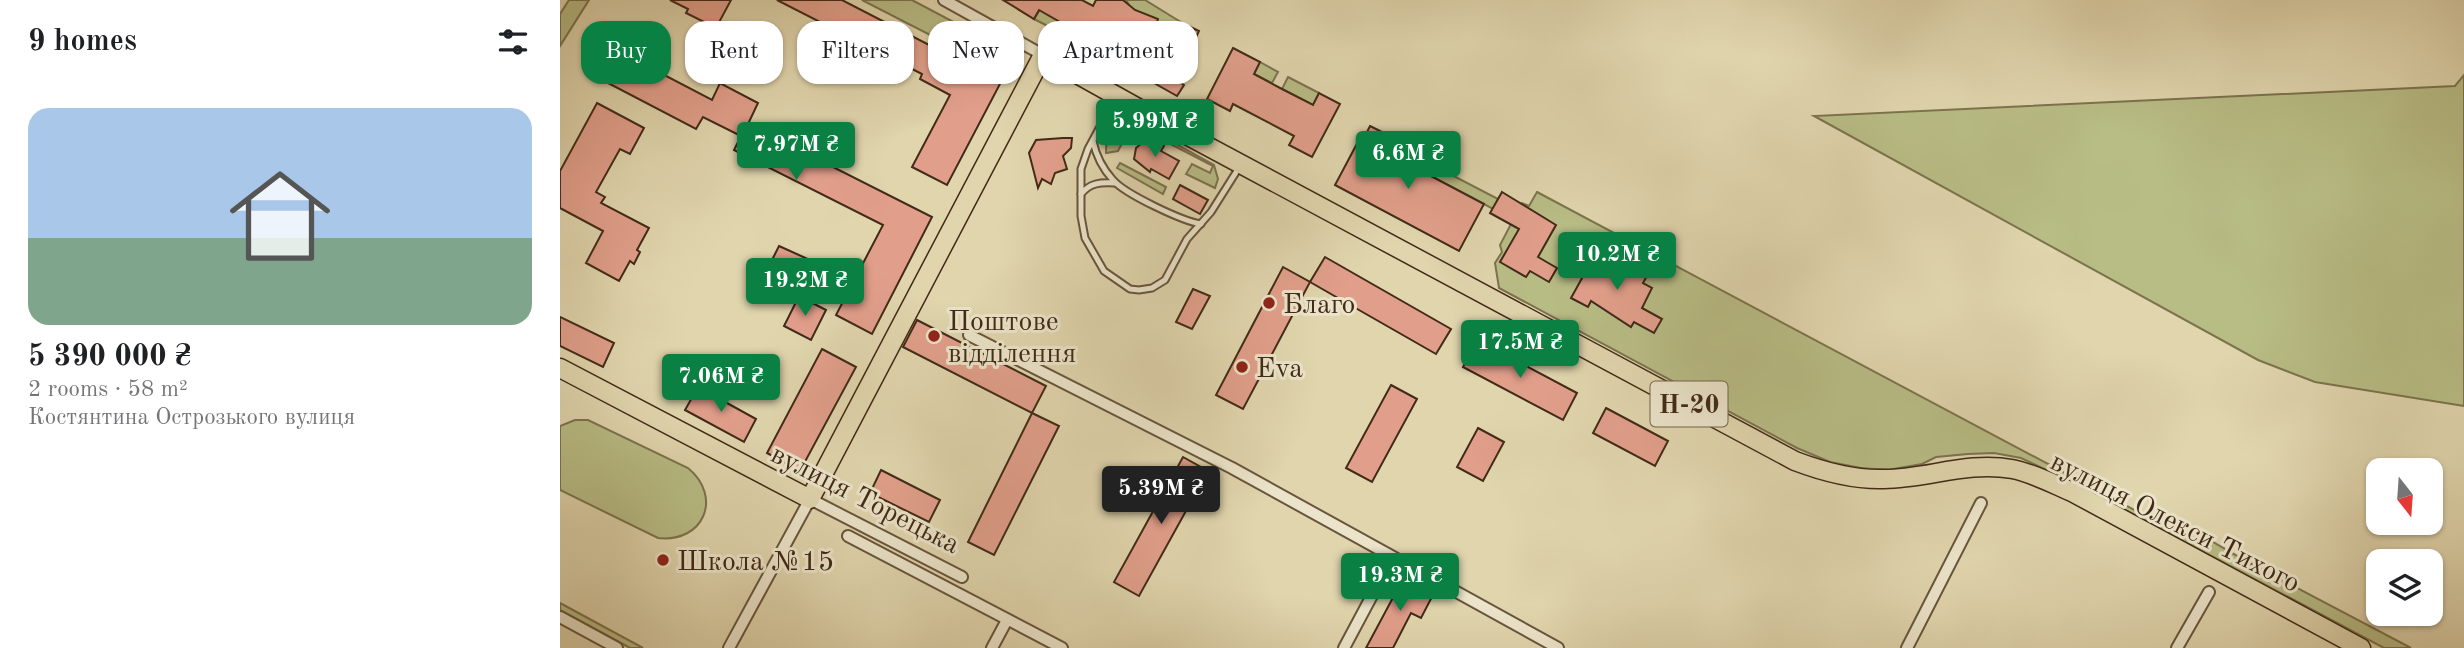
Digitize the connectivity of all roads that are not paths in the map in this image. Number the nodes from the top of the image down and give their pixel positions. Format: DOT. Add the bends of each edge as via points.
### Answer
graph roads {
  1 [pos="944,0"];
  2 [pos="1038,52"];
  3 [pos="1038,65"];
  4 [pos="1095,84"];
  5 [pos="1117,96"];
  6 [pos="1093,140"];
  7 [pos="1241,164"];
  8 [pos="1115,183"];
  9 [pos="1080,195"];
  10 [pos="1201,224"];
  11 [pos="969,335"];
  12 [pos="560,368"];
  13 [pos="810,499"];
  14 [pos="1981,503"];
  15 [pos="848,536"];
  16 [pos="1392,558"];
  17 [pos="962,577"];
  18 [pos="2209,592"];
  19 [pos="560,617"];
  20 [pos="1007,620"];
  21 [pos="617,648"];
  22 [pos="729,648"];
  23 [pos="992,648"];
  24 [pos="1062,648"];
  25 [pos="1344,648"];
  26 [pos="1558,648"];
  27 [pos="1907,648"];
  28 [pos="2177,648"];
  29 [pos="2361,648"];
  1 -- 2 [label="street, вулиця Олекси Тихого"];
  3 -- 13 [label="main road"];
  4 -- 5 [label="main road, вулиця Олекси Тихого / Н-20"];
  5 -- 6 [label="lane"];
  5 -- 7 [label="main road, вулиця Олекси Тихого / Н-20"];
  6 -- 8 [label="lane" via="1101,164"];
  6 -- 9 [label="lane" via="1081,169"];
  7 -- 10 [label="lane"];
  7 -- 29 [label="main road, вулиця Олекси Тихого / Н-20" via="1795,461 1840,475 1884,479 1980,467 2027,473 2072,492"];
  8 -- 9 [label="lane" via="1100,182"];
  8 -- 10 [label="lane" via="1186,222"];
  9 -- 10 [label="lane" via="1084,237 1094,256 1104,271 1130,289 1152,288 1165,280 1187,239"];
  11 -- 16 [label="street" via="1232,468"];
  12 -- 13 [label="main road, вулиця Торецька"];
  13 -- 17 [label="street, вулиця Торецька"];
  13 -- 22 [label="street"];
  14 -- 27 [label="street"];
  15 -- 20 [label="street"];
  16 -- 25 [label="street"];
  16 -- 26 [label="street"];
  18 -- 28 [label="street"];
  19 -- 21 [label="street"];
  20 -- 23 [label="street"];
  20 -- 24 [label="street"];
}
